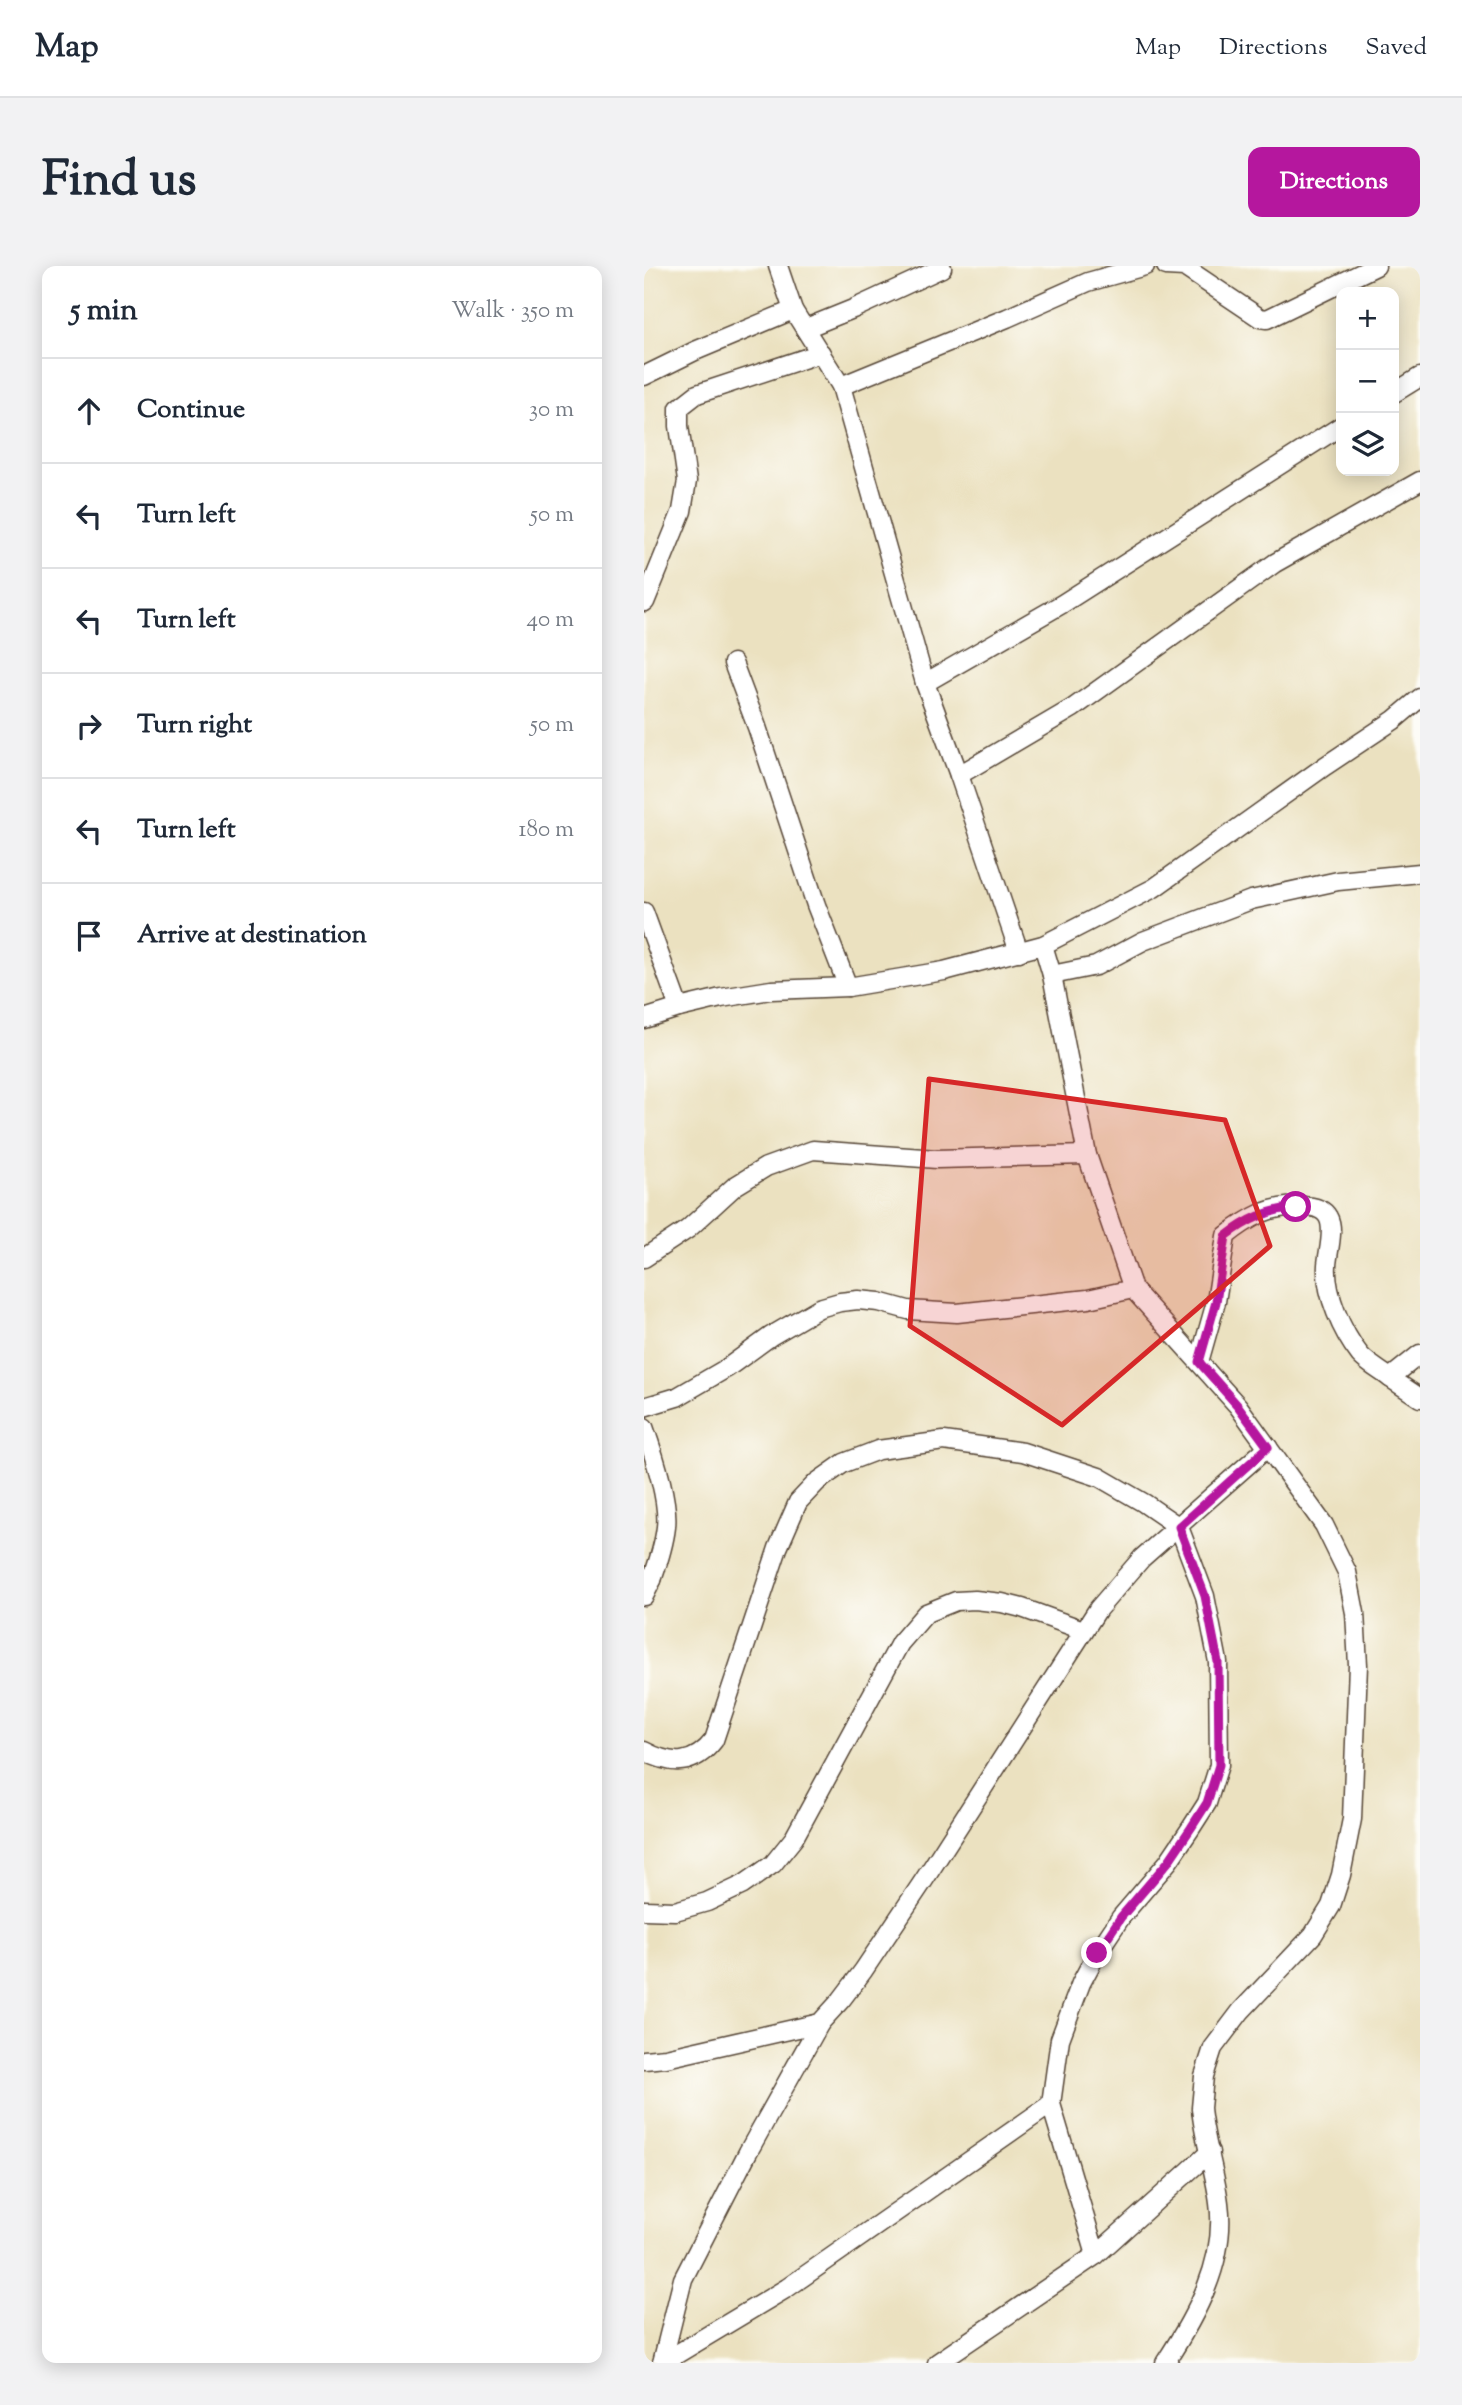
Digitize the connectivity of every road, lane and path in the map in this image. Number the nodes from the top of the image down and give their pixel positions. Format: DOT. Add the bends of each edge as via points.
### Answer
graph roads {
  1 [pos="778,266"];
  2 [pos="1145,266"];
  3 [pos="1166,266"];
  4 [pos="1376,266"];
  5 [pos="942,268"];
  6 [pos="1106,270"];
  7 [pos="793,310"];
  8 [pos="806,328"];
  9 [pos="821,353"];
  10 [pos="644,376"];
  11 [pos="1420,377"];
  12 [pos="841,386"];
  13 [pos="1399,390"];
  14 [pos="1336,429"];
  15 [pos="1420,481"];
  16 [pos="645,602"];
  17 [pos="733,663"];
  18 [pos="925,683"];
  19 [pos="1420,698"];
  20 [pos="959,775"];
  21 [pos="1420,873"];
  22 [pos="644,912"];
  23 [pos="1043,945"];
  24 [pos="1019,952"];
  25 [pos="1052,975"];
  26 [pos="848,987"];
  27 [pos="679,1008"];
  28 [pos="644,1019"];
  29 [pos="1087,1155"];
  30 [pos="644,1258"];
  31 [pos="1133,1289"];
  32 [pos="1420,1354"];
  33 [pos="1199,1362"];
  34 [pos="1390,1378"];
  35 [pos="1420,1398"];
  36 [pos="644,1407"];
  37 [pos="644,1427"];
  38 [pos="1268,1447"];
  39 [pos="1179,1527"];
  40 [pos="647,1584"];
  41 [pos="1083,1630"];
  42 [pos="644,1751"];
  43 [pos="644,1910"];
  44 [pos="820,2023"];
  45 [pos="644,2060"];
  46 [pos="1051,2104"];
  47 [pos="1210,2152"];
  48 [pos="1096,2255"];
  49 [pos="662,2363"];
  50 [pos="937,2363"];
  51 [pos="1165,2363"];
  1 -- 7 [label="street"];
  2 -- 6 [label="street"];
  3 -- 4 [label="street" via="1184,267 1267,320"];
  5 -- 8 [label="street"];
  6 -- 12 [label="street"];
  7 -- 8 [label="street"];
  7 -- 10 [label="street"];
  8 -- 9 [label="street"];
  9 -- 12 [label="street"];
  9 -- 16 [label="street" via="697,394 679,408 687,481 682,511"];
  11 -- 13 [label="street"];
  12 -- 18 [label="street"];
  14 -- 18 [label="street" via="1062,604"];
  15 -- 20 [label="street" via="1275,563 1073,708"];
  17 -- 26 [label="street"];
  18 -- 20 [label="street"];
  19 -- 23 [label="street" via="1154,888"];
  20 -- 24 [label="street"];
  21 -- 25 [label="street" via="1338,881 1251,900 1143,940 1096,966"];
  22 -- 27 [label="street"];
  23 -- 24 [label="street"];
  23 -- 25 [label="street"];
  24 -- 26 [label="street" via="944,971"];
  25 -- 29 [label="street"];
  26 -- 27 [label="street" via="771,990"];
  27 -- 28 [label="street"];
  29 -- 30 [label="street" via="937,1159 813,1150 766,1167 735,1186 688,1229"];
  29 -- 31 [label="street"];
  31 -- 33 [label="street"];
  31 -- 36 [label="street" via="1074,1301 957,1313 858,1300 840,1302 818,1308 677,1397"];
  32 -- 34 [label="street"];
  33 -- 34 [label="street" via="1216,1302 1226,1236 1264,1212 1312,1206 1330,1220 1327,1270 1331,1297 1346,1331 1361,1356"];
  33 -- 38 [label="street"];
  34 -- 35 [label="street"];
  37 -- 40 [label="street" via="663,1491 667,1525 660,1558"];
  38 -- 39 [label="street"];
  38 -- 47 [label="street" via="1324,1525 1347,1572 1358,1665 1352,1819 1331,1906 1313,1935 1241,2011 1213,2048 1201,2098"];
  39 -- 41 [label="street" via="1142,1558"];
  39 -- 42 [label="street" via="1099,1477 1023,1452 944,1441 878,1450 845,1463 798,1502 778,1548 714,1740 706,1751 685,1760 670,1762"];
  39 -- 46 [label="street" via="1205,1596 1218,1662 1219,1765 1207,1803 1168,1862 1121,1917 1081,1983 1060,2039"];
  41 -- 43 [label="street" via="1002,1603 975,1600 956,1601 926,1613 900,1643 794,1838 773,1864 707,1902 675,1911"];
  41 -- 44 [label="street" via="924,1880 863,1971"];
  44 -- 45 [label="street" via="666,2059"];
  44 -- 49 [label="street" via="683,2279"];
  46 -- 48 [label="street"];
  46 -- 49 [label="street" via="788,2288"];
  47 -- 48 [label="street"];
  47 -- 51 [label="street" via="1220,2205 1217,2252 1188,2327"];
  48 -- 50 [label="street"];
}
